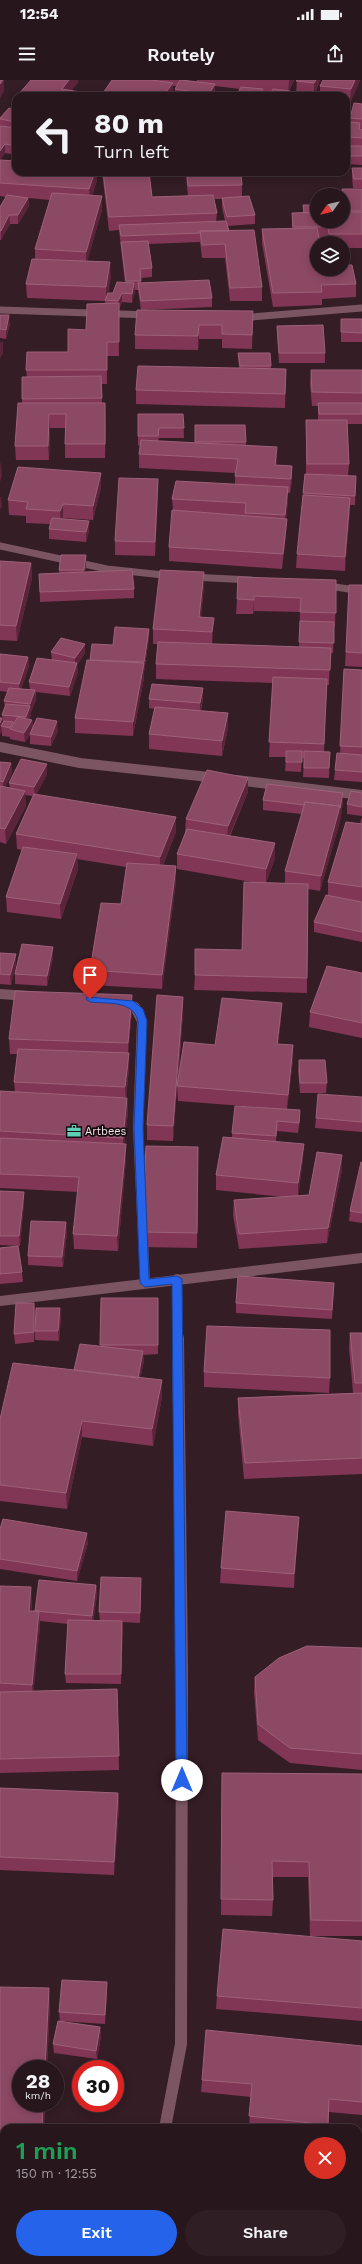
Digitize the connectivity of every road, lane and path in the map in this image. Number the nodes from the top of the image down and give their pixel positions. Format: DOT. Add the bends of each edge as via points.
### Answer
graph roads {
  1 [pos="362,308"];
  2 [pos="0,310"];
  3 [pos="155,315"];
  4 [pos="232,318"];
  5 [pos="0,546"];
  6 [pos="263,580"];
  7 [pos="314,584"];
  8 [pos="362,591"];
  9 [pos="0,747"];
  10 [pos="362,795"];
  11 [pos="0,994"];
  12 [pos="38,996"];
  13 [pos="112,1001"];
  14 [pos="362,1258"];
  15 [pos="177,1279"];
  16 [pos="145,1283"];
  17 [pos="0,1301"];
  18 [pos="166,2124"];
  1 -- 4 [label="street"];
  2 -- 3 [label="street"];
  5 -- 6 [label="street" via="144,575"];
  7 -- 8 [label="street"];
  9 -- 10 [label="street" via="80,763"];
  11 -- 12 [label="street"];
  13 -- 16 [label="street" via="130,1003 140,1011 142,1021 138,1128"];
  14 -- 15 [label="street"];
  15 -- 16 [label="street"];
  15 -- 18 [label="street" via="182,1672 181,2044"];
  16 -- 17 [label="street"];
}
